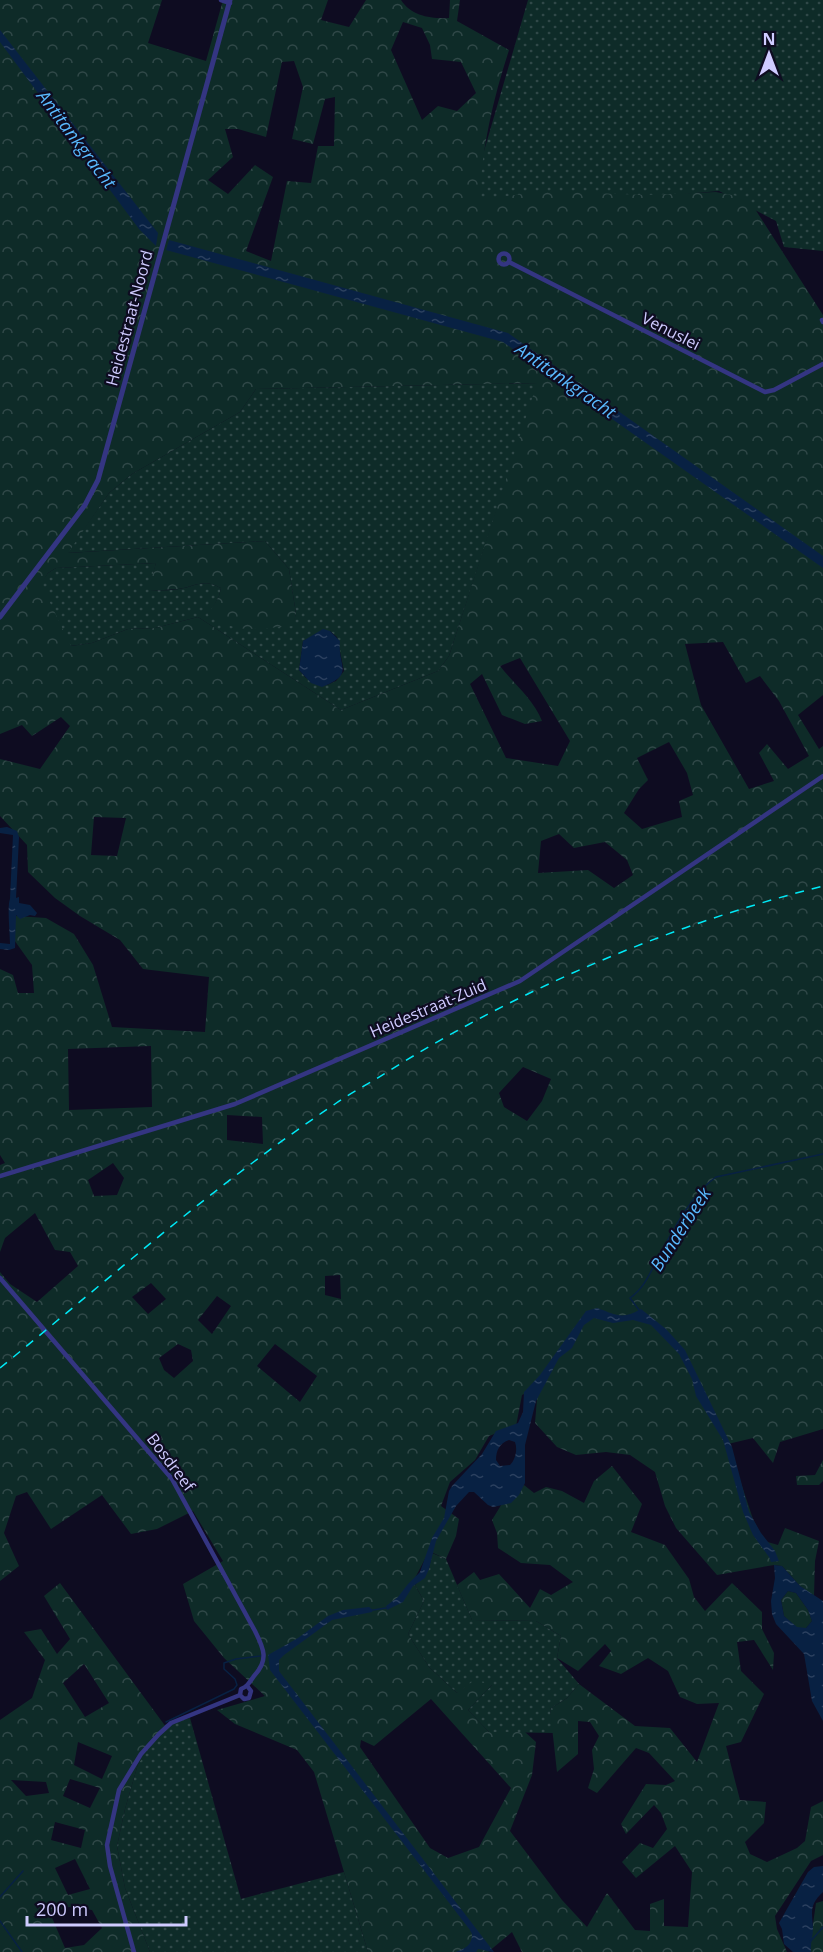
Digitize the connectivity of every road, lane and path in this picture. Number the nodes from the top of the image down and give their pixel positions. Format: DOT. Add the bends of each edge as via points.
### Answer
graph roads {
  1 [pos="221,0"];
  2 [pos="230,1"];
  3 [pos="509,262"];
  4 [pos="823,364"];
  5 [pos="0,617"];
  6 [pos="823,776"];
  7 [pos="0,1176"];
  8 [pos="0,1278"];
  9 [pos="248,1688"];
  10 [pos="240,1695"];
  11 [pos="134,1952"];
  1 -- 2 [label="street"];
  2 -- 5 [label="street, Heidestraat-Noord" via="98,480 85,505"];
  3 -- 4 [label="street, Venuslei" via="765,392"];
  6 -- 7 [label="street, Heidestraat-Zuid" via="520,981 235,1104"];
  8 -- 9 [label="street, Bosdreef" via="178,1488 260,1641 264,1663"];
  9 -- 10 [label="street, Bosdreef" via="241,1689"];
  9 -- 10 [label="street, Bosdreef" via="249,1698"];
  10 -- 11 [label="street, Bosdreef" via="171,1723 141,1754 119,1790 107,1845"];
}
